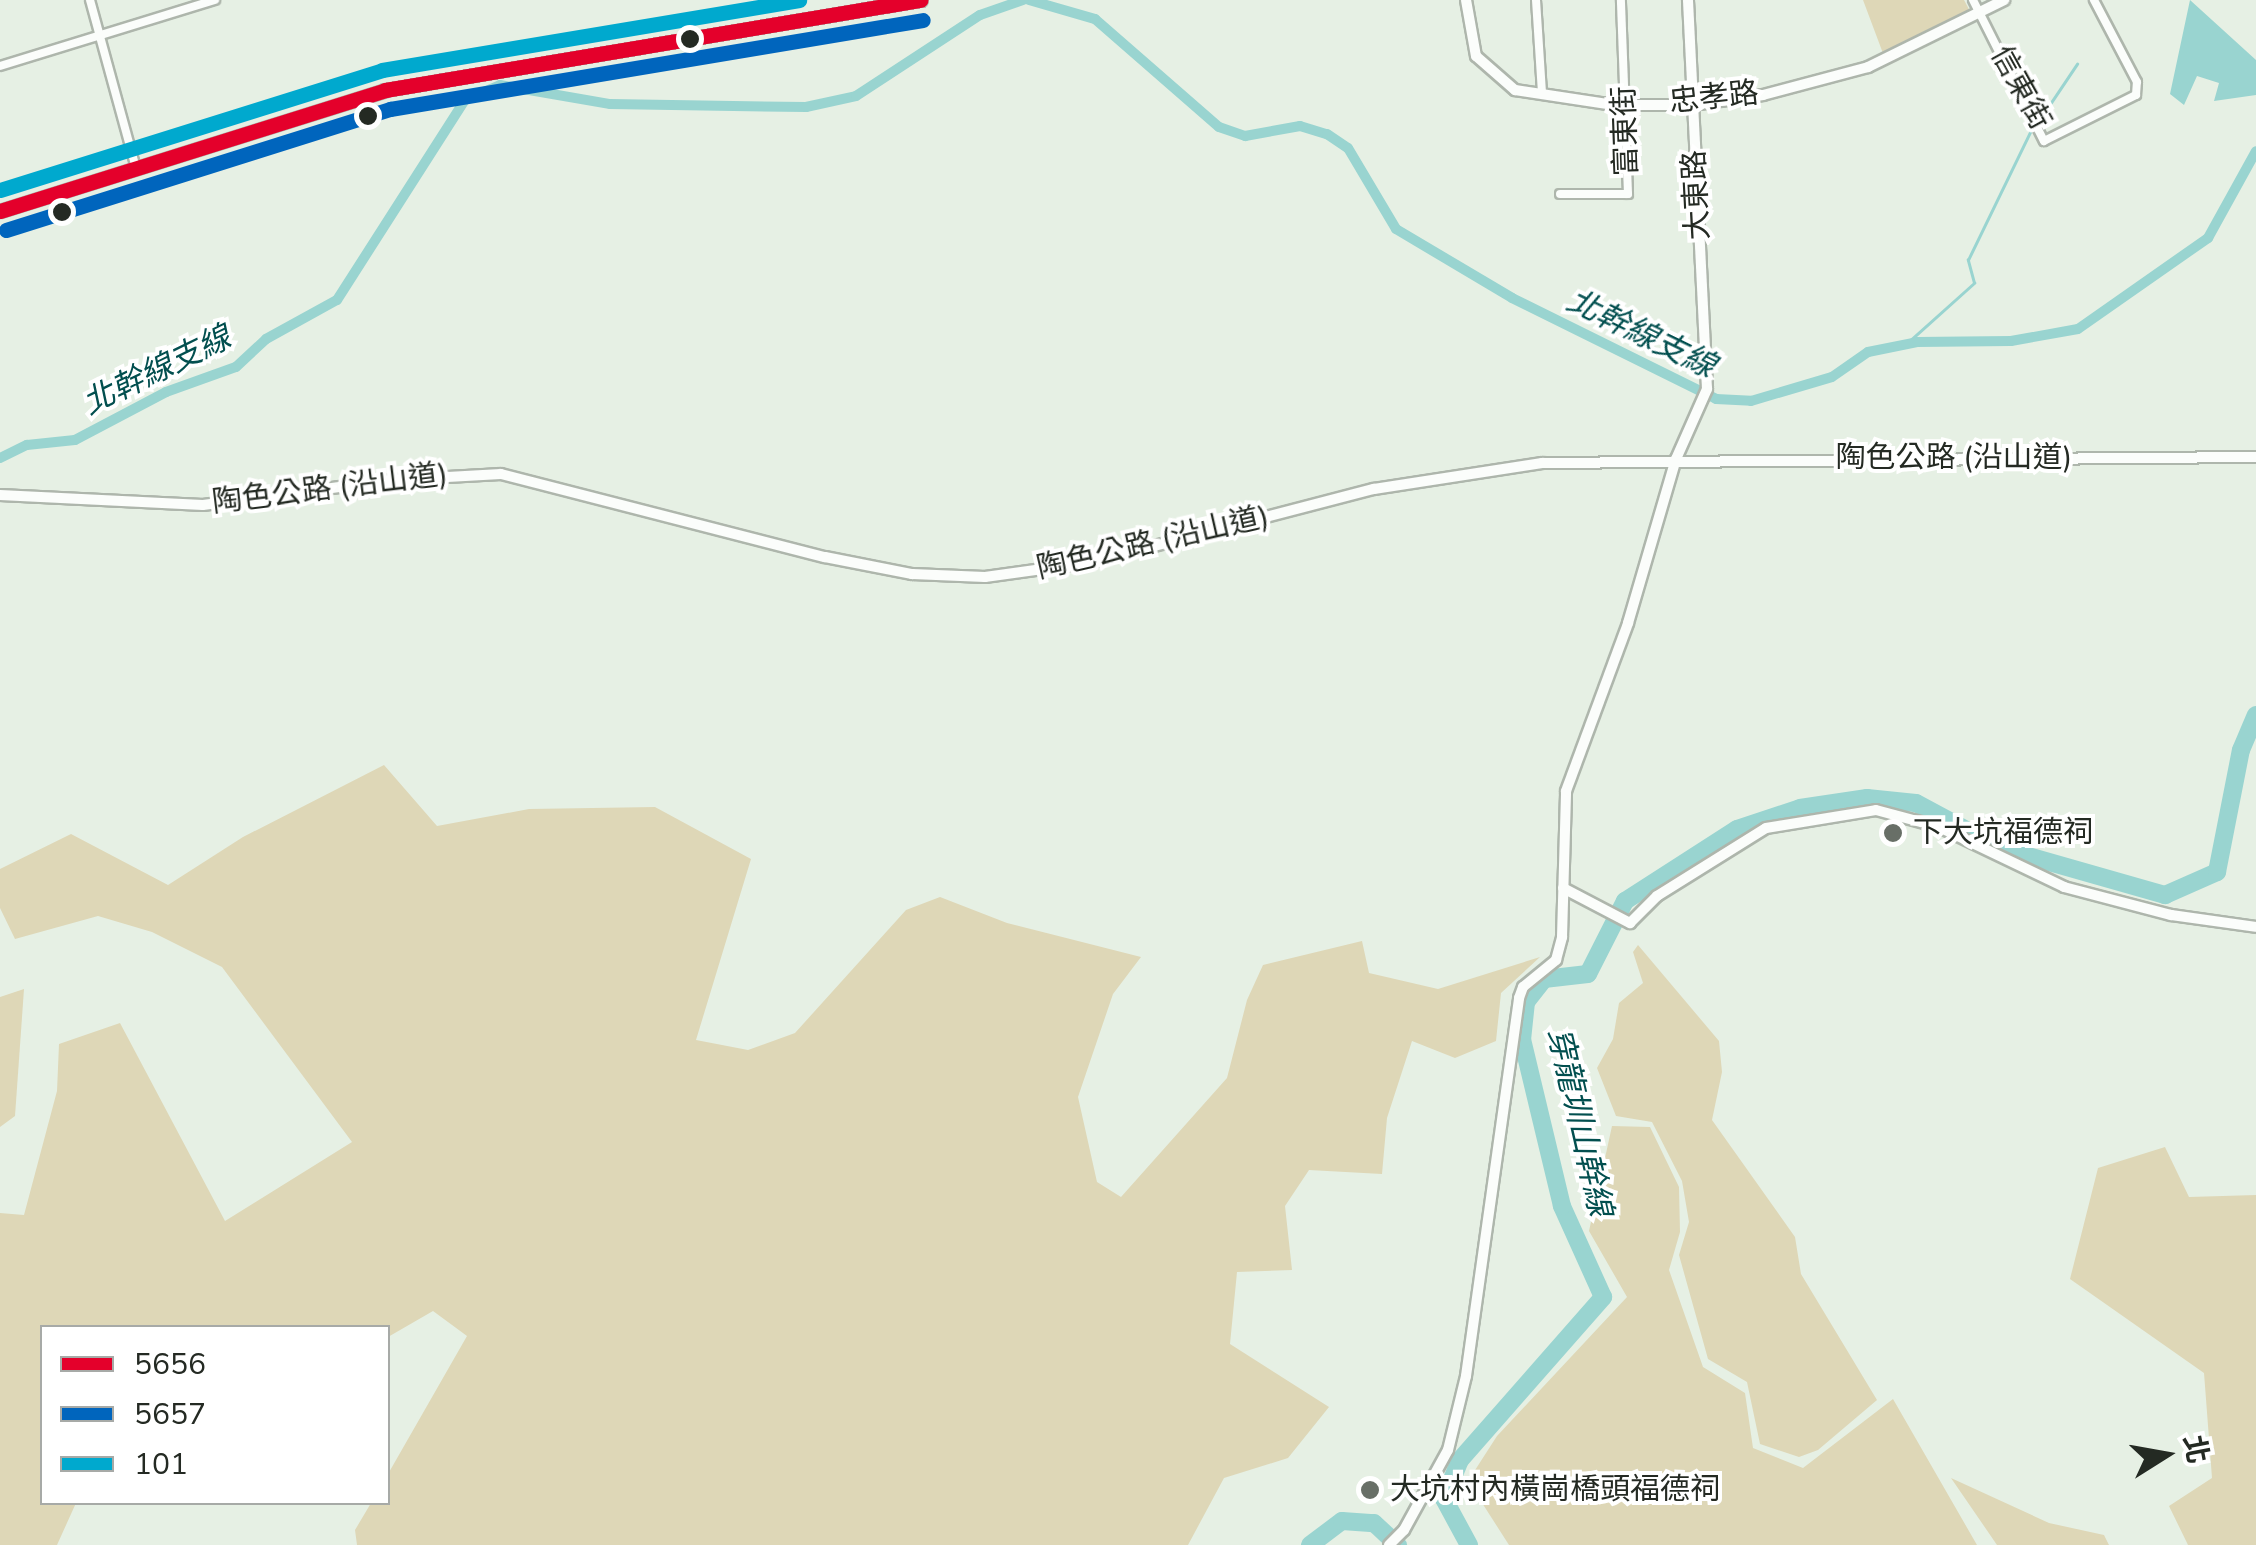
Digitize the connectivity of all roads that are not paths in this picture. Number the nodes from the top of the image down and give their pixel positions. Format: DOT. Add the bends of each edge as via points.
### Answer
graph roads {
  1 [pos="90,0"];
  2 [pos="215,0"];
  3 [pos="920,0"];
  4 [pos="1466,0"];
  5 [pos="1536,0"];
  6 [pos="1622,0"];
  7 [pos="1688,0"];
  8 [pos="1973,0"];
  9 [pos="2004,0"];
  10 [pos="2094,0"];
  11 [pos="1980,16"];
  12 [pos="101,36"];
  13 [pos="0,66"];
  14 [pos="1542,94"];
  15 [pos="1625,105"];
  16 [pos="1692,105"];
  17 [pos="136,168"];
  18 [pos="1560,194"];
  19 [pos="0,211"];
  20 [pos="2256,457"];
  21 [pos="1676,459"];
  22 [pos="0,495"];
  23 [pos="1563,888"];
  24 [pos="2256,927"];
  25 [pos="1389,1545"];
  1 -- 12 [label="street"];
  2 -- 12 [label="street"];
  3 -- 17 [label="main road" via="384,90"];
  4 -- 14 [label="street, 忠孝路" via="1470,40 1486,71 1515,90"];
  5 -- 14 [label="street"];
  6 -- 15 [label="street, 富東街"];
  7 -- 16 [label="street, 大東路"];
  8 -- 11 [label="street"];
  9 -- 11 [label="street, 忠孝路"];
  10 -- 11 [label="street, 信東街" via="2137,82 2136,95 2044,141"];
  11 -- 16 [label="street, 忠孝路" via="1868,66 1763,95"];
  12 -- 13 [label="street"];
  12 -- 17 [label="street"];
  14 -- 15 [label="street, 忠孝路"];
  15 -- 16 [label="street, 忠孝路"];
  15 -- 18 [label="street, 富東街" via="1628,194"];
  16 -- 21 [label="street, 大東路" via="1706,389"];
  17 -- 19 [label="main road"];
  20 -- 21 [label="street, 陶色公路 (沿山道)"];
  21 -- 22 [label="street, 陶色公路 (沿山道)" via="1469,471 1093,562 985,577 870,566 501,474 203,504"];
  21 -- 23 [label="street" via="1628,623 1566,791"];
  23 -- 24 [label="street" via="1630,923 1657,896 1766,828 1876,810 1939,827 2064,887 2171,915"];
  23 -- 25 [label="street" via="1556,960 1518,998 1448,1450"];
}
